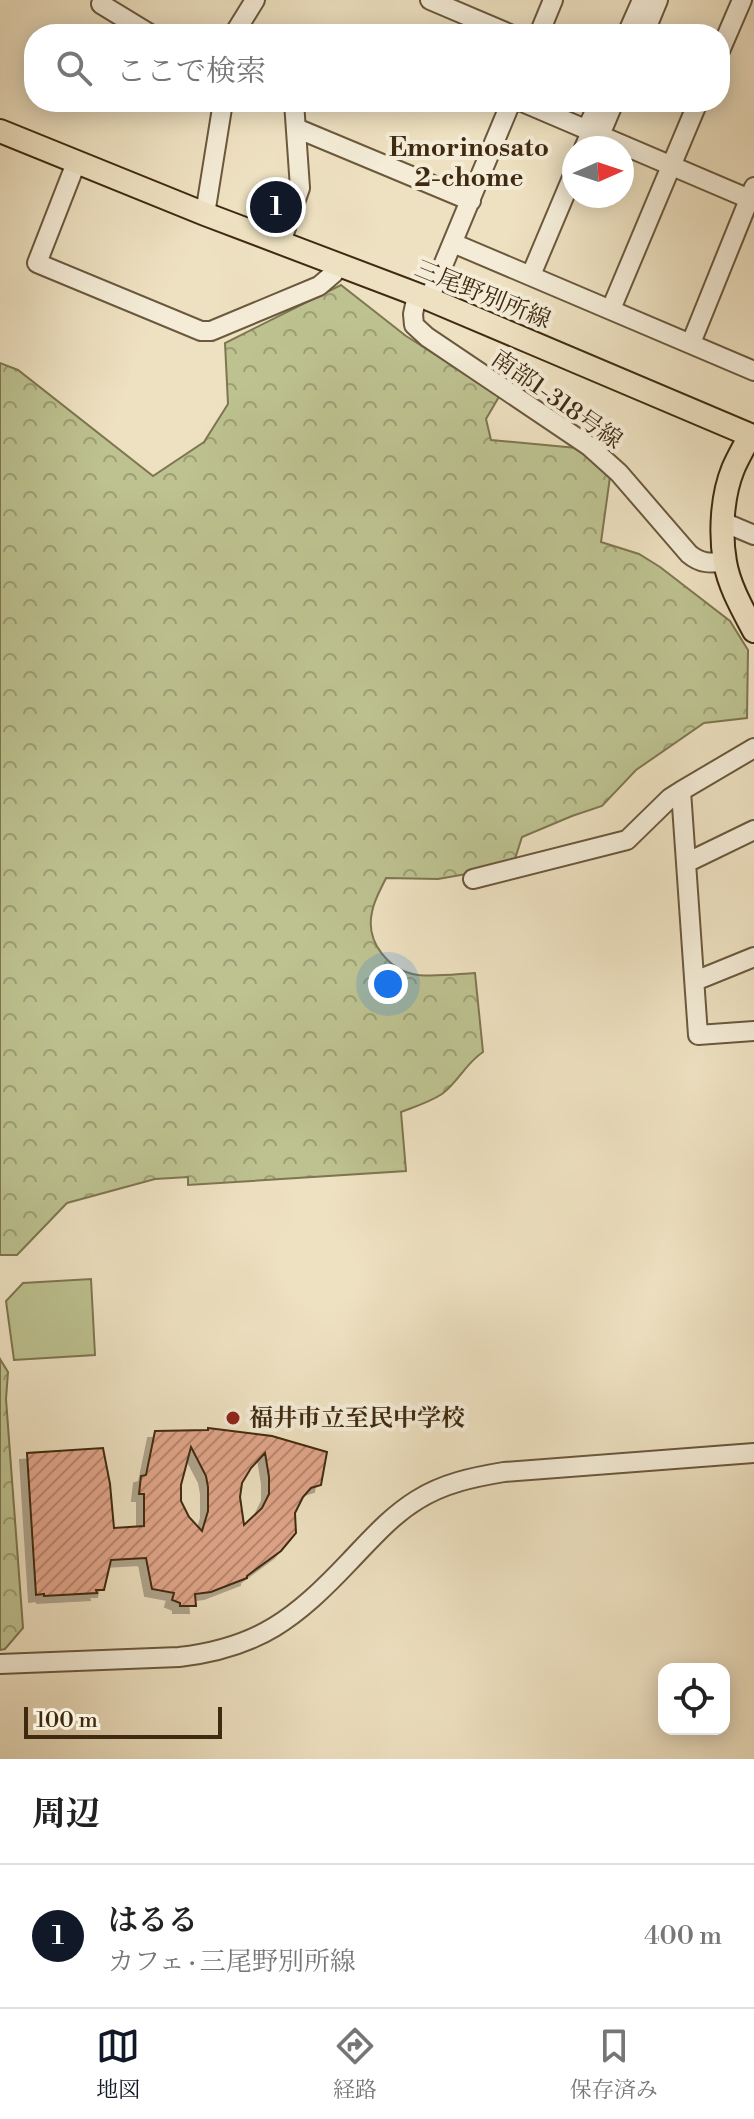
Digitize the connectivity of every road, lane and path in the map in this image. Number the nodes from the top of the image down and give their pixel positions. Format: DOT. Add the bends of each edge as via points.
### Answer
graph roads {
  1 [pos="255,0"];
  2 [pos="430,0"];
  3 [pos="553,0"];
  4 [pos="642,0"];
  5 [pos="658,0"];
  6 [pos="742,0"];
  7 [pos="101,4"];
  8 [pos="465,7"];
  9 [pos="134,24"];
  10 [pos="240,24"];
  11 [pos="493,24"];
  12 [pos="543,24"];
  13 [pos="631,24"];
  14 [pos="648,24"];
  15 [pos="730,28"];
  16 [pos="221,112"];
  17 [pos="295,112"];
  18 [pos="507,112"];
  19 [pos="539,112"];
  20 [pos="594,112"];
  21 [pos="610,112"];
  22 [pos="694,112"];
  23 [pos="296,128"];
  24 [pos="0,131"];
  25 [pos="581,136"];
  26 [pos="588,136"];
  27 [pos="593,136"];
  28 [pos="634,154"];
  29 [pos="76,163"];
  30 [pos="671,165"];
  31 [pos="753,196"];
  32 [pos="471,201"];
  33 [pos="562,201"];
  34 [pos="205,214"];
  35 [pos="281,242"];
  36 [pos="453,243"];
  37 [pos="339,264"];
  38 [pos="531,275"];
  39 [pos="423,297"];
  40 [pos="611,309"];
  41 [pos="691,343"];
  42 [pos="754,371"];
  43 [pos="753,433"];
  44 [pos="723,522"];
  45 [pos="754,535"];
  46 [pos="725,562"];
  47 [pos="754,631"];
  48 [pos="754,748"];
  49 [pos="681,791"];
  50 [pos="754,830"];
  51 [pos="686,863"];
  52 [pos="473,879"];
  53 [pos="754,957"];
  54 [pos="695,981"];
  55 [pos="754,1031"];
  56 [pos="754,1453"];
  57 [pos="0,1664"];
  1 -- 10 [label="street"];
  2 -- 8 [label="street"];
  3 -- 12 [label="street"];
  4 -- 13 [label="street"];
  5 -- 14 [label="street"];
  6 -- 15 [label="street"];
  7 -- 9 [label="street"];
  8 -- 11 [label="street"];
  16 -- 34 [label="street"];
  17 -- 23 [label="street"];
  18 -- 32 [label="street"];
  19 -- 25 [label="street"];
  20 -- 26 [label="street"];
  21 -- 27 [label="street"];
  22 -- 30 [label="street"];
  23 -- 32 [label="street"];
  23 -- 35 [label="street" via="300,188"];
  24 -- 29 [label="main road, 三尾野別所線"];
  28 -- 30 [label="street"];
  29 -- 34 [label="main road, 三尾野別所線"];
  29 -- 37 [label="street" via="37,263 201,331 319,286"];
  30 -- 31 [label="street"];
  30 -- 40 [label="street"];
  31 -- 41 [label="street"];
  32 -- 36 [label="street"];
  33 -- 38 [label="street"];
  34 -- 35 [label="main road, 三尾野別所線"];
  35 -- 37 [label="main road, 三尾野別所線"];
  36 -- 38 [label="street"];
  36 -- 39 [label="street"];
  37 -- 39 [label="main road, 三尾野別所線"];
  38 -- 40 [label="street"];
  39 -- 43 [label="main road, 三尾野別所線"];
  39 -- 46 [label="street, 南部1-318号線" via="413,314 414,325 427,337 589,446 697,561"];
  40 -- 41 [label="street"];
  41 -- 42 [label="street"];
  43 -- 44 [label="main road, 三尾野別所線" via="732,470"];
  44 -- 45 [label="street"];
  44 -- 46 [label="main road, 三尾野別所線"];
  46 -- 47 [label="main road, 三尾野別所線"];
  48 -- 49 [label="street"];
  49 -- 51 [label="street"];
  49 -- 52 [label="street" via="627,840"];
  50 -- 51 [label="street"];
  51 -- 54 [label="street"];
  53 -- 54 [label="street"];
  54 -- 55 [label="street" via="698,1035"];
  56 -- 57 [label="street" via="466,1479 400,1511 302,1609 251,1640 179,1657"];
}
